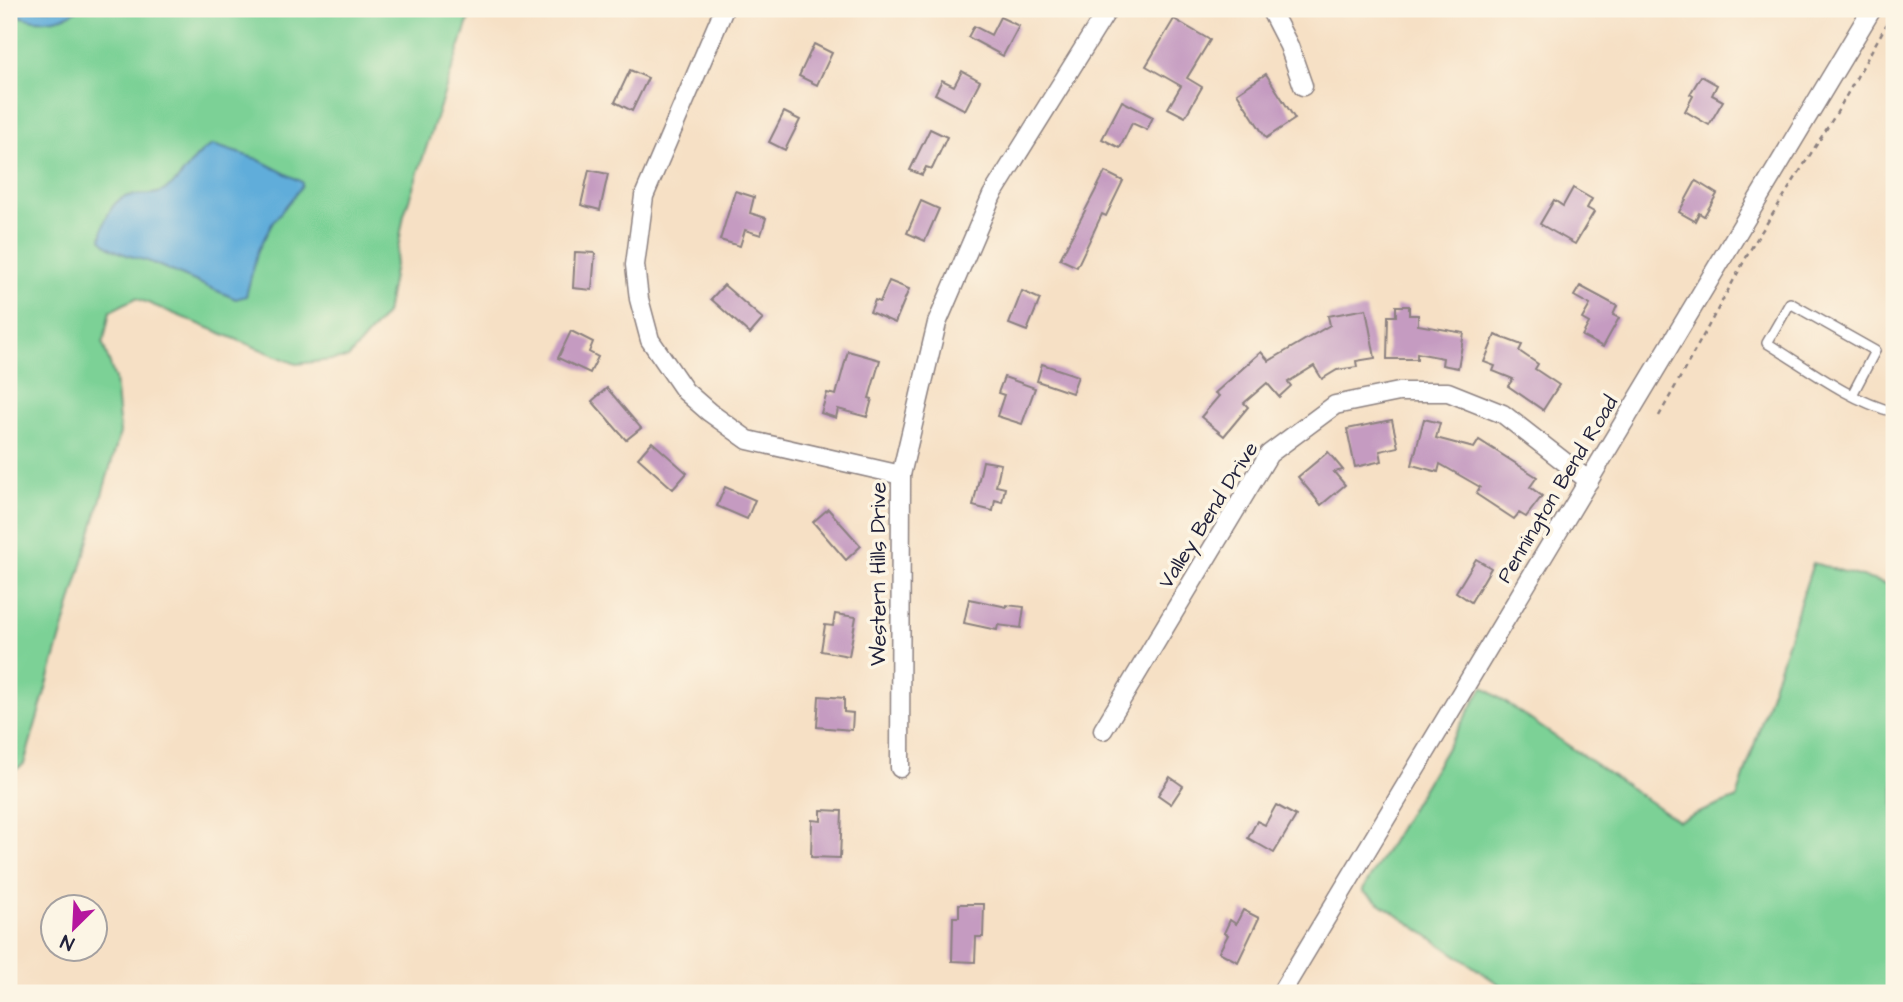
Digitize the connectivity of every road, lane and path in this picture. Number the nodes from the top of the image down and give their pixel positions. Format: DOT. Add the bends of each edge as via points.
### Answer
graph roads {
  1 [pos="724,9"];
  2 [pos="1108,9"];
  3 [pos="1270,9"];
  4 [pos="1872,9"];
  5 [pos="1894,11"];
  6 [pos="1303,86"];
  7 [pos="1852,395"];
  8 [pos="1894,412"];
  9 [pos="1659,416"];
  10 [pos="901,475"];
  11 [pos="1588,481"];
  12 [pos="1103,730"];
  13 [pos="900,768"];
  14 [pos="1282,993"];
  1 -- 10 [label="street" via="644,196 635,265 650,341 685,391 748,440"];
  2 -- 10 [label="street, Western Hills Drive" via="992,195 937,323"];
  3 -- 6 [label="street"];
  4 -- 11 [label="street, Pennington Bend Road"];
  5 -- 9 [label="path" via="1753,245"];
  7 -- 7 [label="lane" via="1767,344 1790,303 1875,351"];
  7 -- 8 [label="lane" via="1869,406"];
  10 -- 13 [label="street, Western Hills Drive"];
  11 -- 12 [label="street, Valley Bend Drive" via="1503,414 1448,392 1399,392 1335,405 1269,454"];
  11 -- 14 [label="street, Pennington Bend Road"];
}
